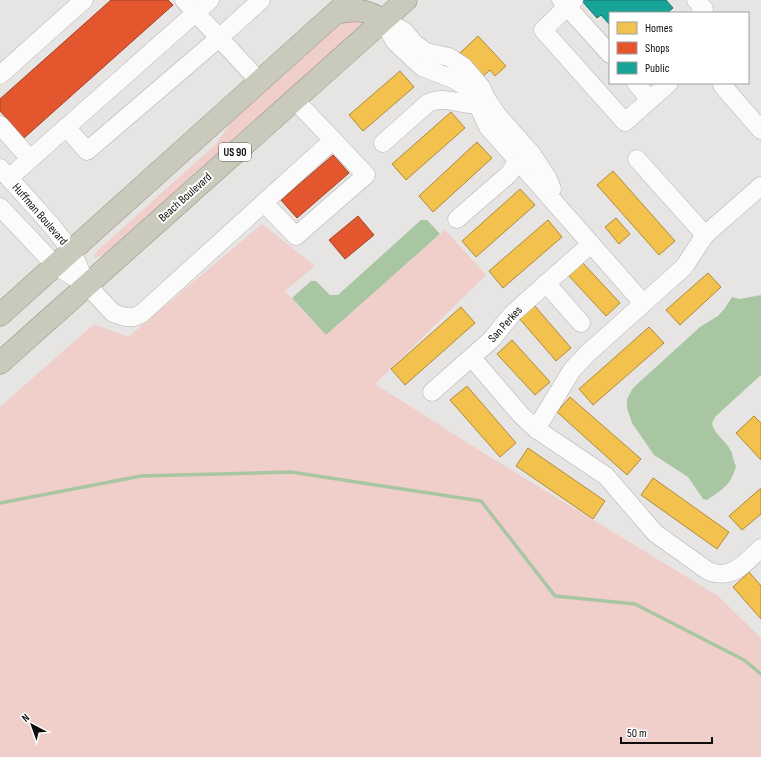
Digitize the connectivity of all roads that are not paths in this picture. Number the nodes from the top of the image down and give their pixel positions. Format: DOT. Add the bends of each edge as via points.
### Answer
graph roads {
  1 [pos="84,0"];
  2 [pos="210,0"];
  3 [pos="261,0"];
  4 [pos="406,0"];
  5 [pos="567,2"];
  6 [pos="189,6"];
  7 [pos="344,6"];
  8 [pos="382,10"];
  9 [pos="219,38"];
  10 [pos="609,53"];
  11 [pos="0,75"];
  12 [pos="259,81"];
  13 [pos="637,84"];
  14 [pos="668,84"];
  15 [pos="722,85"];
  16 [pos="294,99"];
  17 [pos="650,100"];
  18 [pos="483,104"];
  19 [pos="0,125"];
  20 [pos="66,127"];
  21 [pos="761,130"];
  22 [pos="333,140"];
  23 [pos="383,143"];
  24 [pos="522,155"];
  25 [pos="637,158"];
  26 [pos="30,159"];
  27 [pos="4,173"];
  28 [pos="761,186"];
  29 [pos="264,203"];
  30 [pos="0,207"];
  31 [pos="456,219"];
  32 [pos="705,235"];
  33 [pos="590,244"];
  34 [pos="72,252"];
  35 [pos="56,266"];
  36 [pos="546,283"];
  37 [pos="87,285"];
  38 [pos="643,303"];
  39 [pos="0,315"];
  40 [pos="581,323"];
  41 [pos="472,358"];
  42 [pos="0,363"];
  43 [pos="432,392"];
  44 [pos="536,429"];
  45 [pos="760,551"];
  1 -- 11 [label="street"];
  2 -- 6 [label="street"];
  3 -- 9 [label="street"];
  4 -- 8 [label="highway, Beach Boulevard / US 90"];
  5 -- 10 [label="street"];
  5 -- 17 [label="street" via="543,30 625,122"];
  6 -- 9 [label="street"];
  6 -- 20 [label="street"];
  7 -- 8 [label="highway" via="368,12"];
  7 -- 12 [label="highway"];
  8 -- 16 [label="highway, Beach Boulevard / US 90"];
  8 -- 18 [label="street" via="395,42 422,67 453,79 471,90"];
  9 -- 12 [label="street"];
  9 -- 20 [label="street" via="88,151"];
  12 -- 34 [label="highway"];
  13 -- 17 [label="street"];
  14 -- 17 [label="street"];
  15 -- 21 [label="street"];
  16 -- 22 [label="street"];
  16 -- 37 [label="highway, Beach Boulevard / US 90"];
  18 -- 23 [label="street" via="436,99 428,103"];
  18 -- 24 [label="street" via="488,127"];
  19 -- 26 [label="street"];
  20 -- 26 [label="street"];
  22 -- 29 [label="street"];
  22 -- 29 [label="street" via="366,175 296,236"];
  24 -- 31 [label="street" via="509,174"];
  24 -- 33 [label="street" via="560,209"];
  25 -- 32 [label="street"];
  26 -- 27 [label="street"];
  27 -- 34 [label="street, Huffman Boulevard"];
  28 -- 32 [label="street"];
  29 -- 37 [label="street" via="141,314 125,317 113,313"];
  30 -- 35 [label="street, Huffman Boulevard"];
  32 -- 38 [label="street" via="684,267"];
  33 -- 36 [label="street, San Perkes"];
  33 -- 38 [label="street"];
  34 -- 35 [label="highway"];
  34 -- 37 [label="street, Huffman Boulevard"];
  35 -- 37 [label="street, Huffman Boulevard"];
  35 -- 39 [label="highway"];
  36 -- 40 [label="street"];
  36 -- 41 [label="street, San Perkes" via="513,313"];
  37 -- 42 [label="highway, Beach Boulevard / US 90"];
  38 -- 44 [label="street" via="572,370"];
  41 -- 43 [label="street, San Perkes"];
  41 -- 44 [label="street"];
  44 -- 45 [label="street" via="606,476 655,533 708,571 728,573"];
}
